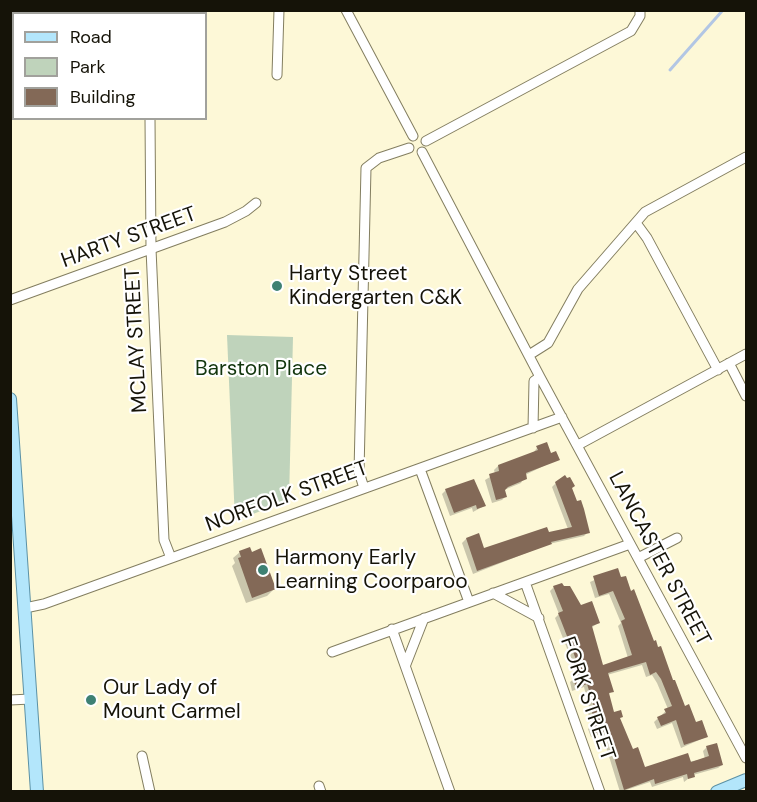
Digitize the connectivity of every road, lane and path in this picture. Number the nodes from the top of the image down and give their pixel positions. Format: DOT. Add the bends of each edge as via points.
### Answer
graph roads {
  1 [pos="279,10"];
  2 [pos="346,10"];
  3 [pos="640,13"];
  4 [pos="277,75"];
  5 [pos="150,120"];
  6 [pos="413,136"];
  7 [pos="426,141"];
  8 [pos="409,147"];
  9 [pos="422,152"];
  10 [pos="747,157"];
  11 [pos="256,203"];
  12 [pos="636,223"];
  13 [pos="151,249"];
  14 [pos="10,300"];
  15 [pos="747,354"];
  16 [pos="529,355"];
  17 [pos="729,363"];
  18 [pos="718,370"];
  19 [pos="540,377"];
  20 [pos="747,396"];
  21 [pos="10,399"];
  22 [pos="562,417"];
  23 [pos="533,428"];
  24 [pos="578,445"];
  25 [pos="420,469"];
  26 [pos="13,472"];
  27 [pos="364,488"];
  28 [pos="677,538"];
  29 [pos="630,544"];
  30 [pos="171,558"];
  31 [pos="638,558"];
  32 [pos="525,582"];
  33 [pos="493,593"];
  34 [pos="469,602"];
  35 [pos="25,608"];
  36 [pos="424,618"];
  37 [pos="539,618"];
  38 [pos="392,629"];
  39 [pos="332,651"];
  40 [pos="406,664"];
  41 [pos="31,699"];
  42 [pos="10,700"];
  43 [pos="142,756"];
  44 [pos="747,758"];
  45 [pos="747,780"];
  46 [pos="38,792"];
  47 [pos="150,792"];
  48 [pos="450,792"];
  49 [pos="600,792"];
  50 [pos="717,792"];
  1 -- 4 [label="street"];
  2 -- 6 [label="street"];
  3 -- 7 [label="street" via="631,31"];
  5 -- 13 [label="street, MCLAY STREET"];
  6 -- 7 [label="street" via="419,135"];
  6 -- 8 [label="street"];
  7 -- 9 [label="street"];
  8 -- 9 [label="street" via="413,152"];
  8 -- 27 [label="street" via="366,168 359,472"];
  9 -- 16 [label="street, LANCASTER STREET"];
  10 -- 12 [label="street" via="659,203"];
  11 -- 13 [label="street, HARTY STREET" via="225,222"];
  12 -- 16 [label="street" via="578,289 548,342"];
  12 -- 18 [label="street"];
  13 -- 14 [label="street, HARTY STREET"];
  13 -- 30 [label="street, MCLAY STREET" via="164,540"];
  15 -- 17 [label="street"];
  16 -- 19 [label="street, LANCASTER STREET"];
  17 -- 18 [label="street"];
  17 -- 20 [label="street"];
  18 -- 24 [label="street"];
  19 -- 22 [label="street, LANCASTER STREET"];
  19 -- 23 [label="street" via="534,381 532,390"];
  21 -- 26 [label="main road"];
  22 -- 23 [label="street, NORFOLK STREET"];
  22 -- 24 [label="street, LANCASTER STREET"];
  23 -- 25 [label="street, NORFOLK STREET"];
  24 -- 29 [label="street, LANCASTER STREET"];
  25 -- 27 [label="street, NORFOLK STREET"];
  25 -- 34 [label="street"];
  26 -- 35 [label="main road"];
  27 -- 30 [label="street, NORFOLK STREET"];
  28 -- 31 [label="street"];
  29 -- 31 [label="street, LANCASTER STREET"];
  29 -- 32 [label="street"];
  30 -- 35 [label="street, NORFOLK STREET"];
  31 -- 44 [label="street, LANCASTER STREET"];
  32 -- 33 [label="street"];
  32 -- 37 [label="street, FORK STREET"];
  33 -- 34 [label="street"];
  33 -- 37 [label="street, FORK STREET"];
  34 -- 36 [label="street"];
  35 -- 41 [label="main road"];
  36 -- 38 [label="street"];
  36 -- 40 [label="street"];
  37 -- 49 [label="street, FORK STREET"];
  38 -- 39 [label="street"];
  38 -- 40 [label="street"];
  40 -- 48 [label="street"];
  41 -- 42 [label="street"];
  41 -- 46 [label="main road"];
  43 -- 47 [label="street"];
  45 -- 50 [label="main road"];
}
